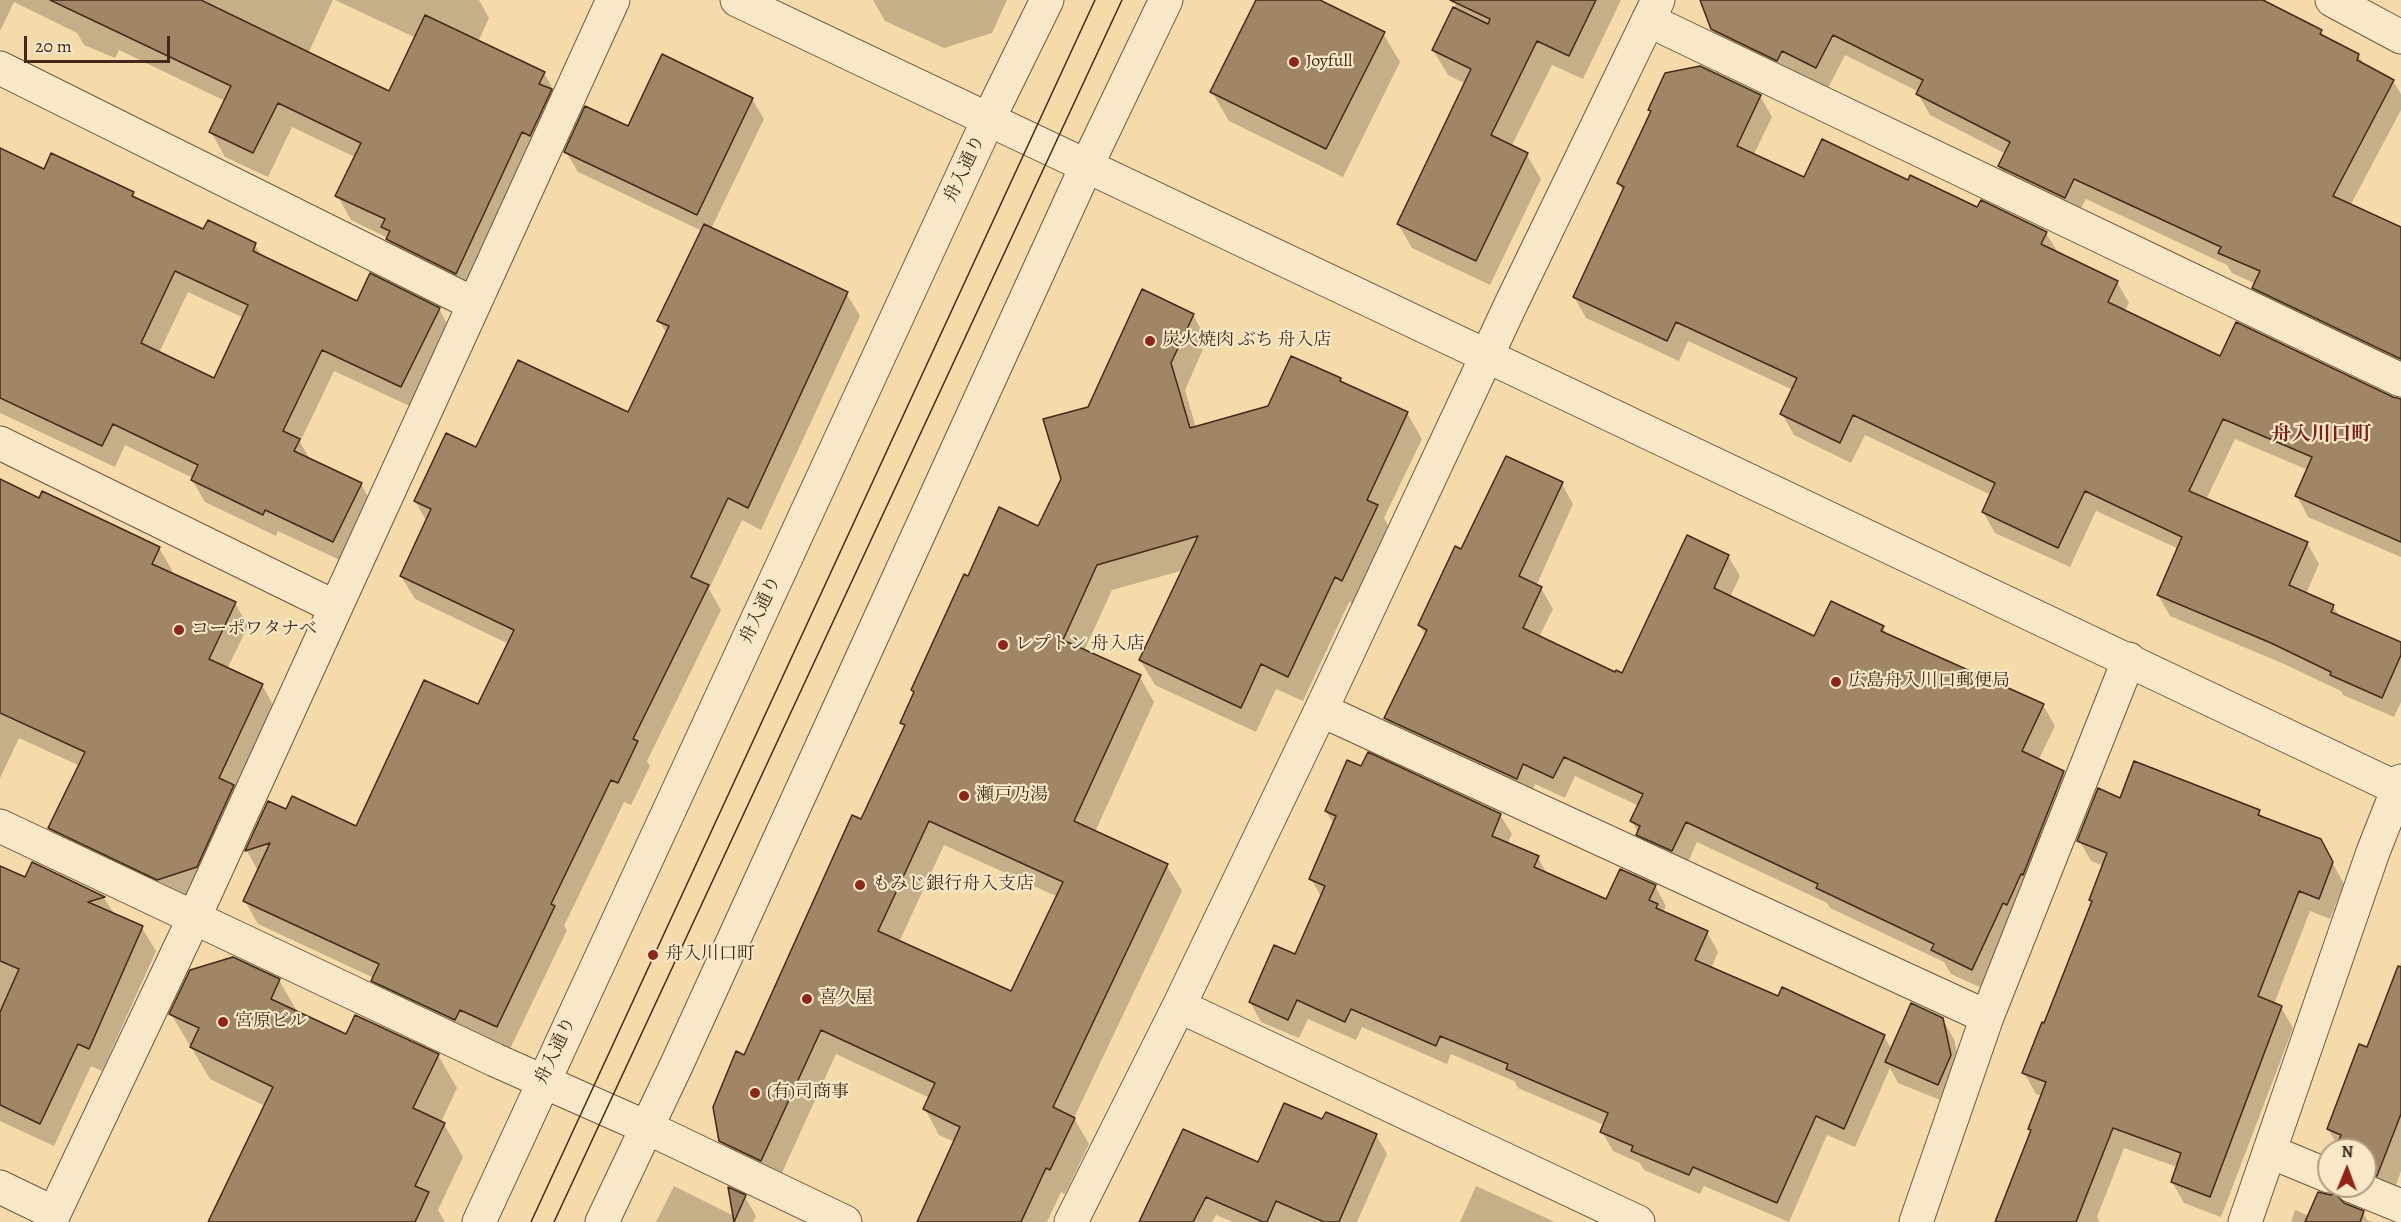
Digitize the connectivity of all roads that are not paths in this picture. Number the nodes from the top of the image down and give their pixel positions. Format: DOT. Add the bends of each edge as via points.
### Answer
graph roads {
  1 [pos="613,0"];
  2 [pos="737,0"];
  3 [pos="1047,0"];
  4 [pos="1166,0"];
  5 [pos="2332,0"];
  6 [pos="1653,10"];
  7 [pos="2401,37"];
  8 [pos="0,69"];
  9 [pos="989,118"];
  10 [pos="1087,165"];
  11 [pos="474,304"];
  12 [pos="1487,356"];
  13 [pos="2401,380"];
  14 [pos="0,443"];
  15 [pos="335,607"];
  16 [pos="2129,659"];
  17 [pos="1321,710"];
  18 [pos="2400,786"];
  19 [pos="0,826"];
  20 [pos="194,918"];
  21 [pos="1179,1006"];
  22 [pos="1987,1017"];
  23 [pos="542,1081"];
  24 [pos="648,1128"];
  25 [pos="2271,1152"];
  26 [pos="2317,1171"];
  27 [pos="0,1187"];
  28 [pos="2377,1196"];
  29 [pos="2401,1206"];
  30 [pos="52,1217"];
  31 [pos="479,1222"];
  32 [pos="602,1222"];
  33 [pos="845,1222"];
  34 [pos="1071,1222"];
  35 [pos="1638,1222"];
  36 [pos="1916,1222"];
  37 [pos="2246,1222"];
  1 -- 11 [label="street"];
  2 -- 9 [label="street"];
  3 -- 9 [label="street, 舟入通り"];
  4 -- 10 [label="street"];
  5 -- 7 [label="street"];
  6 -- 12 [label="street"];
  6 -- 13 [label="street"];
  8 -- 11 [label="street"];
  9 -- 10 [label="street"];
  9 -- 23 [label="street, 舟入通り"];
  10 -- 12 [label="street"];
  10 -- 24 [label="street"];
  11 -- 15 [label="street"];
  12 -- 16 [label="street"];
  12 -- 17 [label="street"];
  14 -- 15 [label="street"];
  15 -- 20 [label="street"];
  16 -- 18 [label="street"];
  16 -- 22 [label="street"];
  17 -- 21 [label="street"];
  17 -- 22 [label="street"];
  18 -- 25 [label="street" via="2369,863"];
  19 -- 20 [label="street"];
  20 -- 23 [label="street"];
  20 -- 30 [label="street"];
  21 -- 34 [label="street"];
  21 -- 35 [label="street"];
  22 -- 36 [label="street"];
  23 -- 24 [label="street"];
  23 -- 31 [label="street, 舟入通り"];
  24 -- 32 [label="street"];
  24 -- 33 [label="street"];
  25 -- 26 [label="street"];
  25 -- 37 [label="street"];
  27 -- 30 [label="street"];
  28 -- 29 [label="street"];
}
